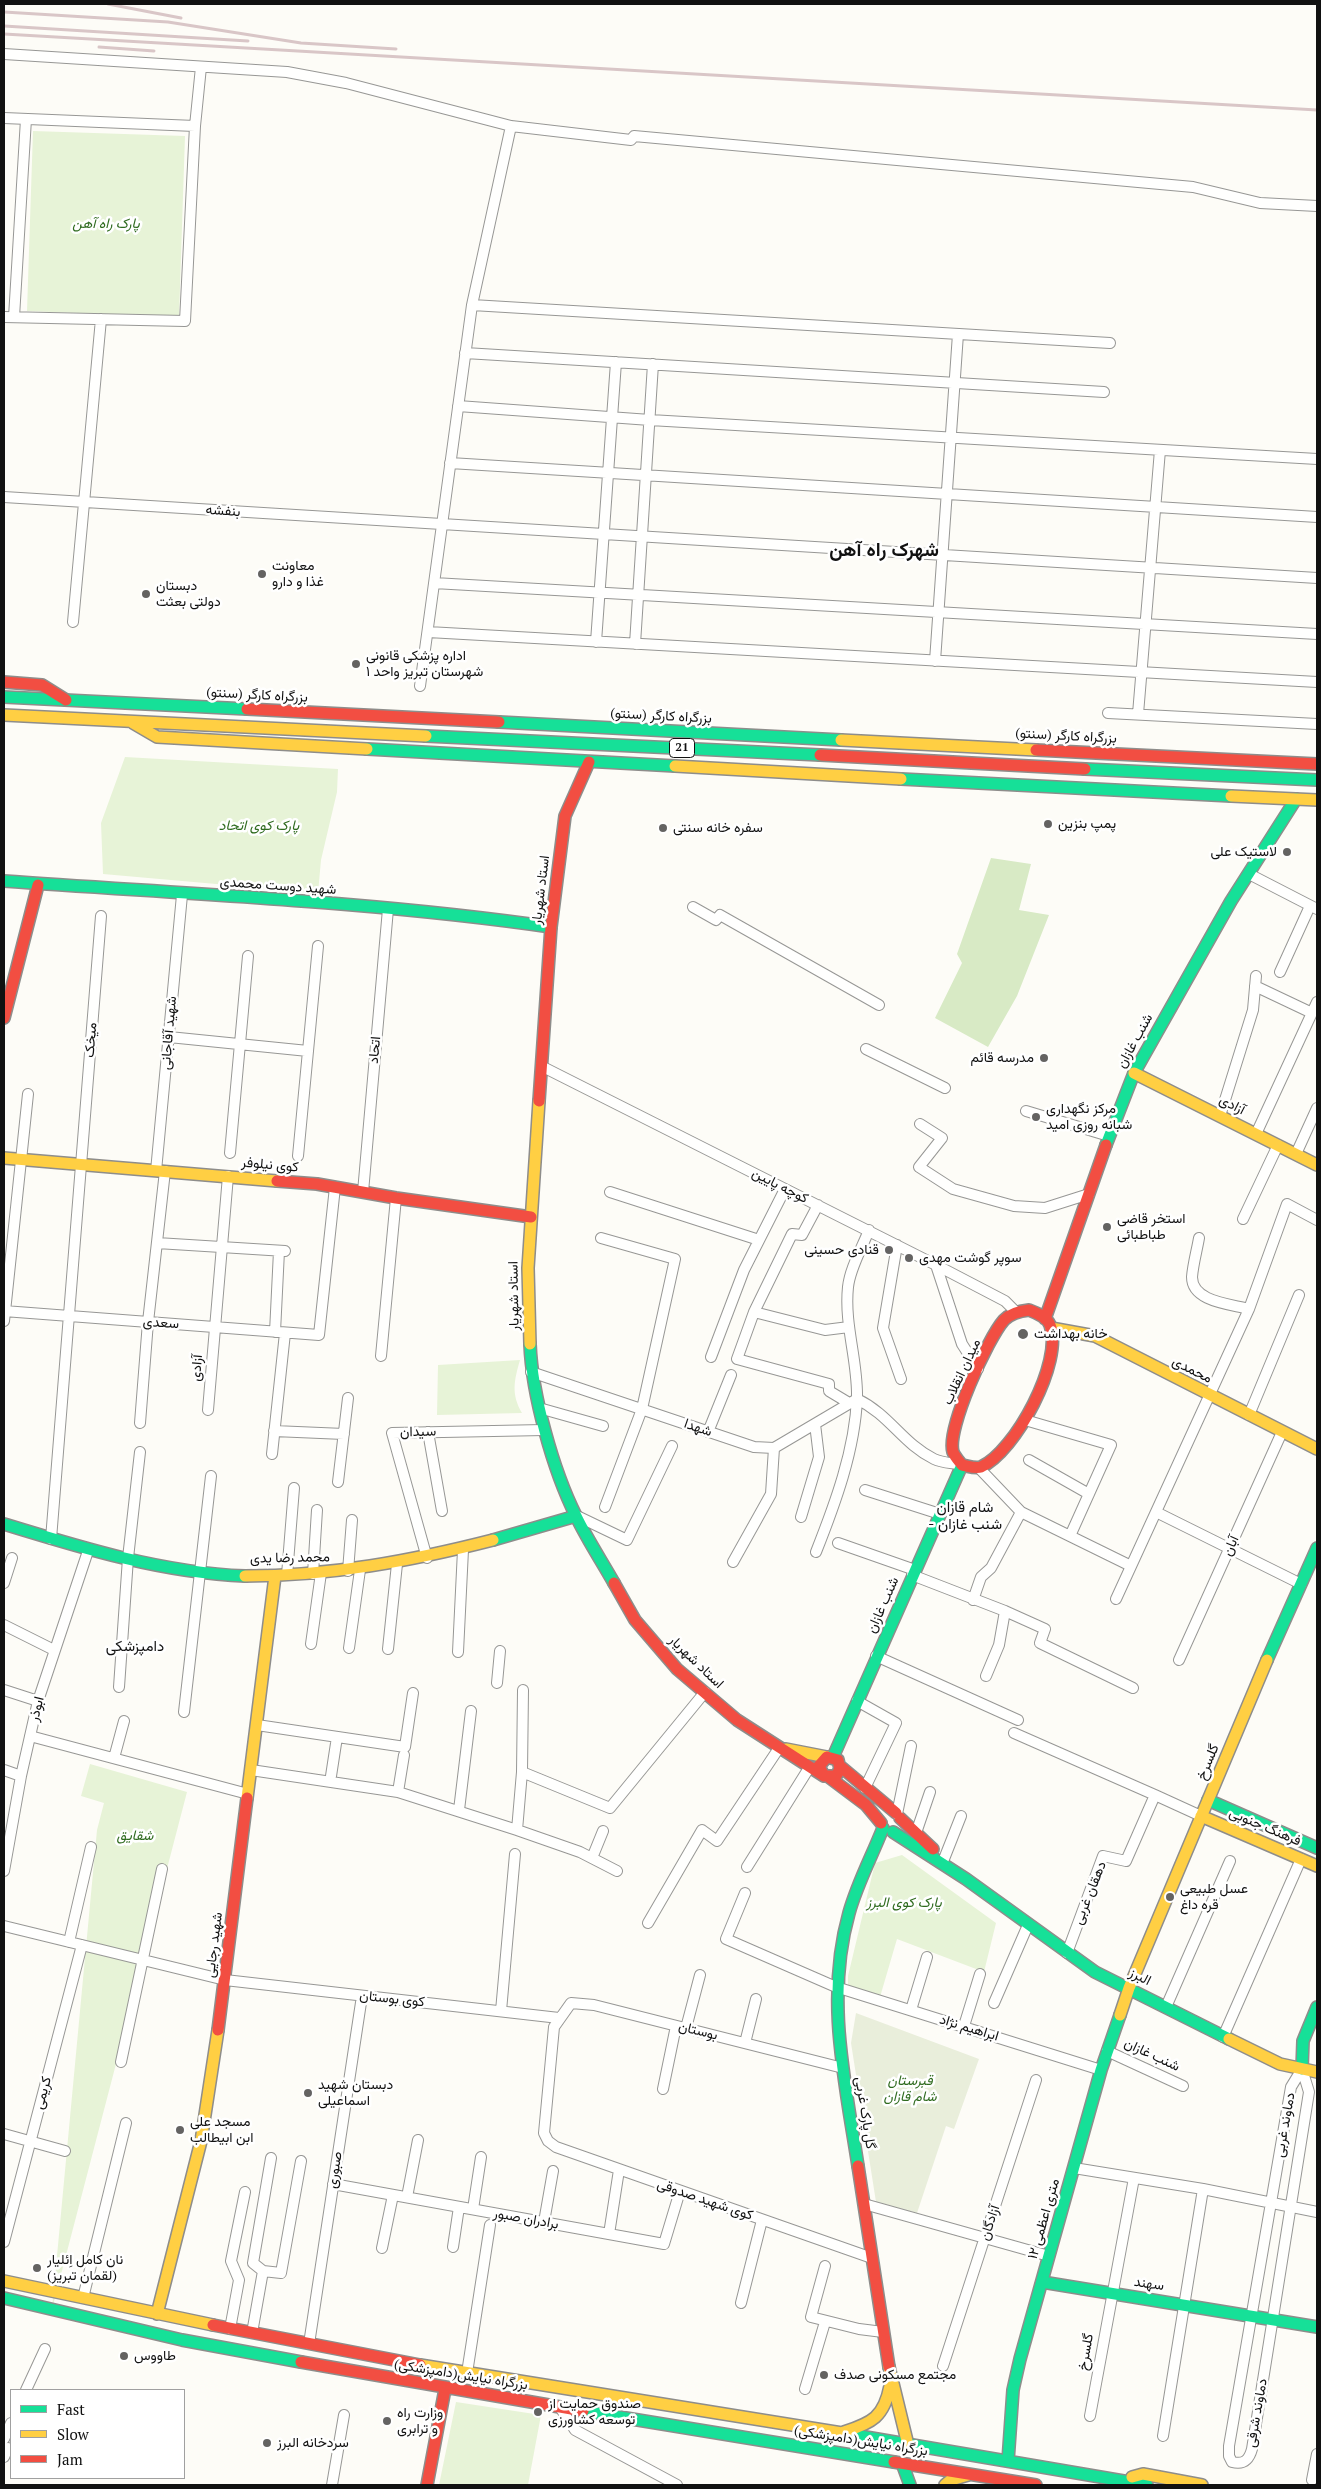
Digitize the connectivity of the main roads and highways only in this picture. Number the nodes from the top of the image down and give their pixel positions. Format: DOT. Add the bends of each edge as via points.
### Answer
graph roads {
  1 [pos="4,682"];
  2 [pos="4,697"];
  3 [pos="67,701"];
  4 [pos="4,715"];
  5 [pos="58,719"];
  6 [pos="130,722"];
  7 [pos="4,724"];
  8 [pos="589,762"];
  9 [pos="1317,764"];
  10 [pos="1050,767"];
  11 [pos="1317,780"];
  12 [pos="1048,786"];
  13 [pos="1296,799"];
  14 [pos="1317,800"];
  15 [pos="4,881"];
  16 [pos="38,885"];
  17 [pos="551,927"];
  18 [pos="4,1018"];
  19 [pos="1134,1073"];
  20 [pos="4,1158"];
  21 [pos="1317,1165"];
  22 [pos="531,1217"];
  23 [pos="1048,1323"];
  24 [pos="1316,1447"];
  25 [pos="962,1465"];
  26 [pos="576,1516"];
  27 [pos="4,1524"];
  28 [pos="1317,1548"];
  29 [pos="281,1576"];
  30 [pos="779,1748"];
  31 [pos="833,1760"];
  32 [pos="827,1777"];
  33 [pos="1208,1800"];
  34 [pos="897,1815"];
  35 [pos="1201,1816"];
  36 [pos="886,1829"];
  37 [pos="1317,1848"];
  38 [pos="1317,1866"];
  39 [pos="966,1879"];
  40 [pos="1129,1988"];
  41 [pos="1317,2007"];
  42 [pos="1302,2069"];
  43 [pos="1317,2072"];
  44 [pos="4,2281"];
  45 [pos="1042,2282"];
  46 [pos="4,2298"];
  47 [pos="157,2314"];
  48 [pos="1317,2327"];
  49 [pos="891,2382"];
  50 [pos="445,2389"];
  51 [pos="841,2433"];
  52 [pos="908,2445"];
  53 [pos="1008,2461"];
  54 [pos="902,2463"];
  55 [pos="970,2474"];
  56 [pos="1116,2480"];
  57 [pos="427,2485"];
  58 [pos="910,2485"];
  59 [pos="945,2485"];
  60 [pos="1036,2485"];
  61 [pos="1147,2485"];
  62 [pos="1202,2485"];
  1 -- 3 [label="main road" via="42,685"];
  2 -- 3 [label="main road, بزرگراه کارگر (سنتو) / 21"];
  3 -- 9 [label="main road, بزرگراه کارگر (سنتو) / 21"];
  4 -- 5 [label="main road, 21"];
  5 -- 6 [label="main road, 21"];
  5 -- 7 [label="main road, 21"];
  6 -- 8 [label="main road" via="157,737"];
  6 -- 10 [label="main road, 21"];
  8 -- 12 [label="main road"];
  8 -- 17 [label="main road, استاد شهریار" via="565,816"];
  10 -- 11 [label="main road, 21"];
  10 -- 12 [label="main road"];
  12 -- 13 [label="main road"];
  13 -- 14 [label="main road"];
  13 -- 19 [label="main road, شنب غازان"];
  15 -- 16 [label="main road, شهید دوست محمدی"];
  16 -- 17 [label="main road, شهید دوست محمدی" via="388,909"];
  16 -- 18 [label="main road"];
  17 -- 22 [label="main road, استاد شهریار"];
  19 -- 21 [label="main road, آزادی"];
  19 -- 23 [label="main road, شنب غازان" via="1089,1194"];
  20 -- 22 [label="main road, کوی نیلوفر" via="335,1187"];
  22 -- 26 [label="main road, استاد شهریار" via="528,1268 531,1372 544,1430"];
  23 -- 24 [label="main road, محمدی" via="1095,1336"];
  23 -- 25 [label="main road" via="1051,1343 1045,1375 1015,1438 997,1458 978,1468"];
  23 -- 25 [label="main road, میدان انقلاب" via="1043,1316 1029,1310 1016,1312 1002,1323 964,1397 955,1426 953,1452"];
  25 -- 31 [label="main road, شنب غازان"];
  26 -- 29 [label="main road, محمد رضا یدی" via="427,1558 360,1570"];
  26 -- 30 [label="main road, استاد شهریار" via="635,1620 678,1669 737,1720"];
  27 -- 29 [label="main road, محمد رضا یدی" via="88,1550 128,1558 202,1571"];
  28 -- 33 [label="main road, گلسرخ"];
  29 -- 47 [label="main road, شهید رجایی" via="257,1725 201,2141"];
  30 -- 31 [label="main road, استاد شهریار"];
  30 -- 32 [label="main road, استاد شهریار"];
  31 -- 32 [label="main road" via="840,1772"];
  31 -- 32 [label="main road" via="819,1766"];
  31 -- 34 [label="main road, البرز"];
  32 -- 36 [label="main road, البرز" via="866,1805"];
  33 -- 35 [label="main road, گلسرخ"];
  33 -- 37 [label="main road"];
  34 -- 36 [label="main road" via="898,1828"];
  34 -- 36 [label="main road" via="885,1813"];
  34 -- 39 [label="main road, البرز"];
  35 -- 38 [label="main road, فرهنگ جنوبی"];
  35 -- 40 [label="main road, گلسرخ"];
  36 -- 39 [label="main road, البرز"];
  36 -- 49 [label="main road, گل پارک غربی" via="872,1851 849,1913 836,1987 837,2030"];
  39 -- 40 [label="main road, البرز" via="1095,1972"];
  40 -- 42 [label="main road, البرز" via="1280,2064"];
  40 -- 45 [label="main road, ۱۲ متری اعظمی" via="1102,2070"];
  41 -- 42 [label="main road" via="1302,2041"];
  42 -- 43 [label="main road, البرز"];
  44 -- 47 [label="main road, بزرگراه نیایش(دامپزشکی)"];
  45 -- 48 [label="main road, سهند"];
  45 -- 53 [label="main road, ۱۲ متری اعظمی" via="1013,2390"];
  46 -- 50 [label="main road, بزرگراه نیایش(دامپزشکی)" via="182,2340"];
  47 -- 51 [label="main road, بزرگراه نیایش(دامپزشکی)" via="467,2373"];
  49 -- 51 [label="main road" via="888,2402 879,2416 865,2426"];
  49 -- 52 [label="main road"];
  50 -- 54 [label="main road, بزرگراه نیایش(دامپزشکی)"];
  50 -- 57 [label="main road"];
  51 -- 52 [label="main road, بزرگراه نیایش(دامپزشکی)"];
  52 -- 53 [label="main road, بزرگراه نیایش(دامپزشکی)"];
  53 -- 56 [label="main road, بزرگراه نیایش(دامپزشکی)"];
  54 -- 55 [label="main road, بزرگراه نیایش(دامپزشکی)"];
  54 -- 58 [label="main road"];
  55 -- 59 [label="main road"];
  55 -- 60 [label="main road, بزرگراه نیایش(دامپزشکی)"];
  56 -- 61 [label="main road, بزرگراه نیایش(دامپزشکی)"];
  56 -- 62 [label="main road" via="1143,2474"];
}
